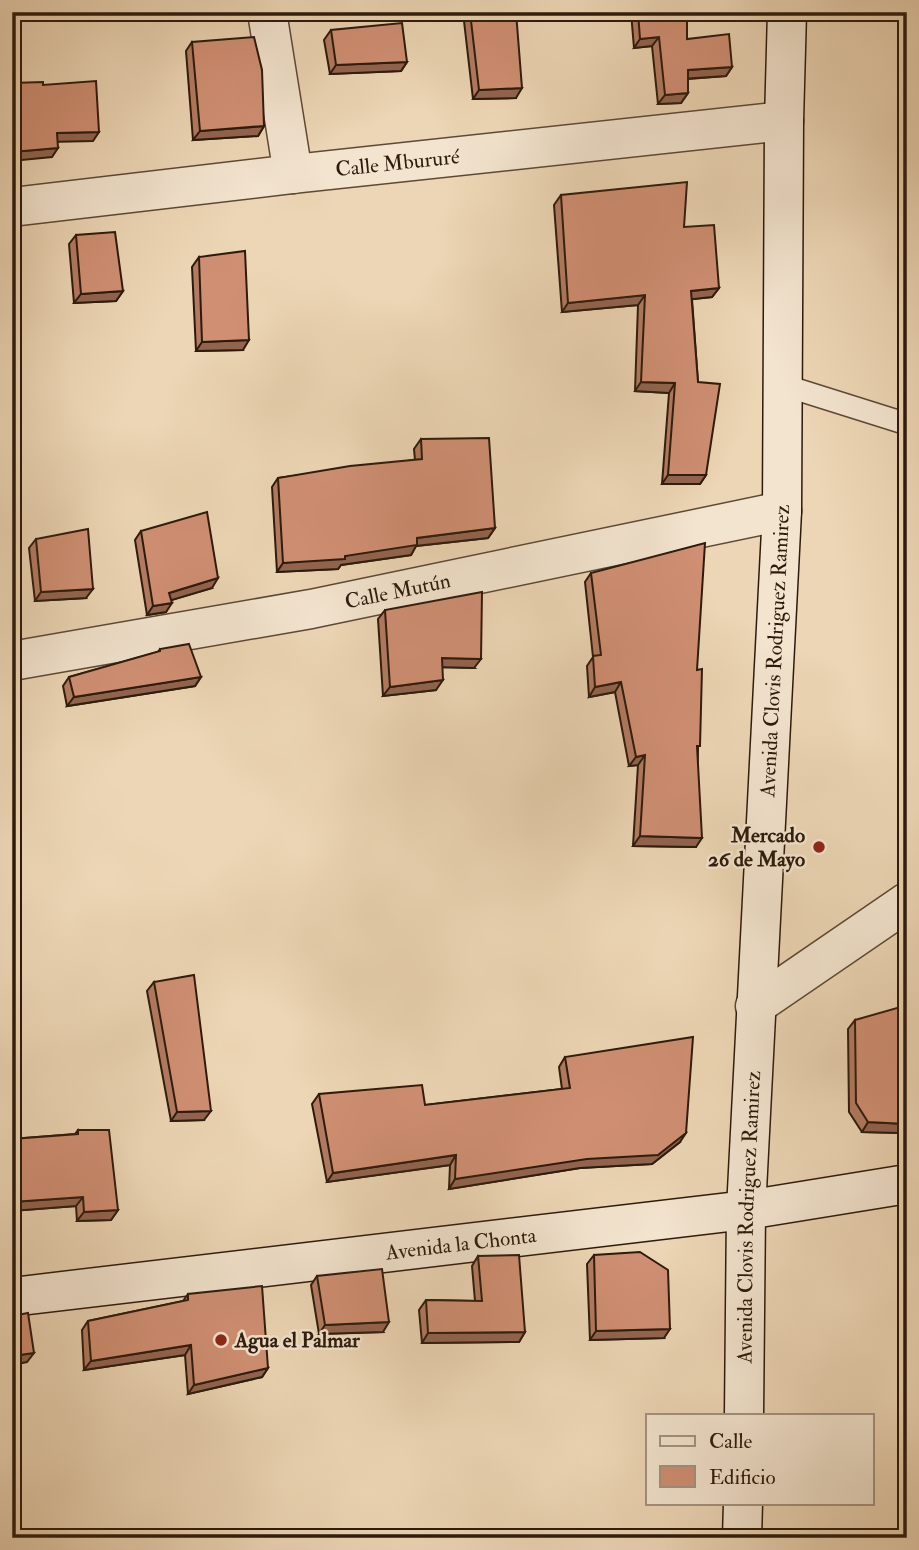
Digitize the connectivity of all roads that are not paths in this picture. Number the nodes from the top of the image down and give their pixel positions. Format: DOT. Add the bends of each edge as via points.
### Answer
graph roads {
  1 [pos="267,12"];
  2 [pos="788,12"];
  3 [pos="783,121"];
  4 [pos="293,174"];
  5 [pos="12,207"];
  6 [pos="783,385"];
  7 [pos="907,424"];
  8 [pos="782,511"];
  9 [pos="12,661"];
  10 [pos="907,902"];
  11 [pos="755,1006"];
  12 [pos="907,1184"];
  13 [pos="746,1210"];
  14 [pos="12,1297"];
  15 [pos="744,1414"];
  16 [pos="743,1504"];
  17 [pos="742,1538"];
  1 -- 4 [label="street"];
  2 -- 3 [label="street, Avenida Clovis Rodriguez Ramirez"];
  3 -- 4 [label="street, Calle Mbururé"];
  3 -- 6 [label="street, Avenida Clovis Rodriguez Ramirez"];
  4 -- 5 [label="street, Calle Mbururé"];
  6 -- 7 [label="lane"];
  6 -- 8 [label="street, Avenida Clovis Rodriguez Ramirez"];
  8 -- 9 [label="street, Calle Mutún" via="311,609"];
  8 -- 11 [label="street, Avenida Clovis Rodriguez Ramirez"];
  10 -- 11 [label="street"];
  11 -- 13 [label="street, Avenida Clovis Rodriguez Ramirez"];
  12 -- 13 [label="street, Avenida la Chonta"];
  13 -- 14 [label="street, Avenida la Chonta"];
  13 -- 15 [label="street, Avenida Clovis Rodriguez Ramirez"];
  16 -- 17 [label="street"];
}
